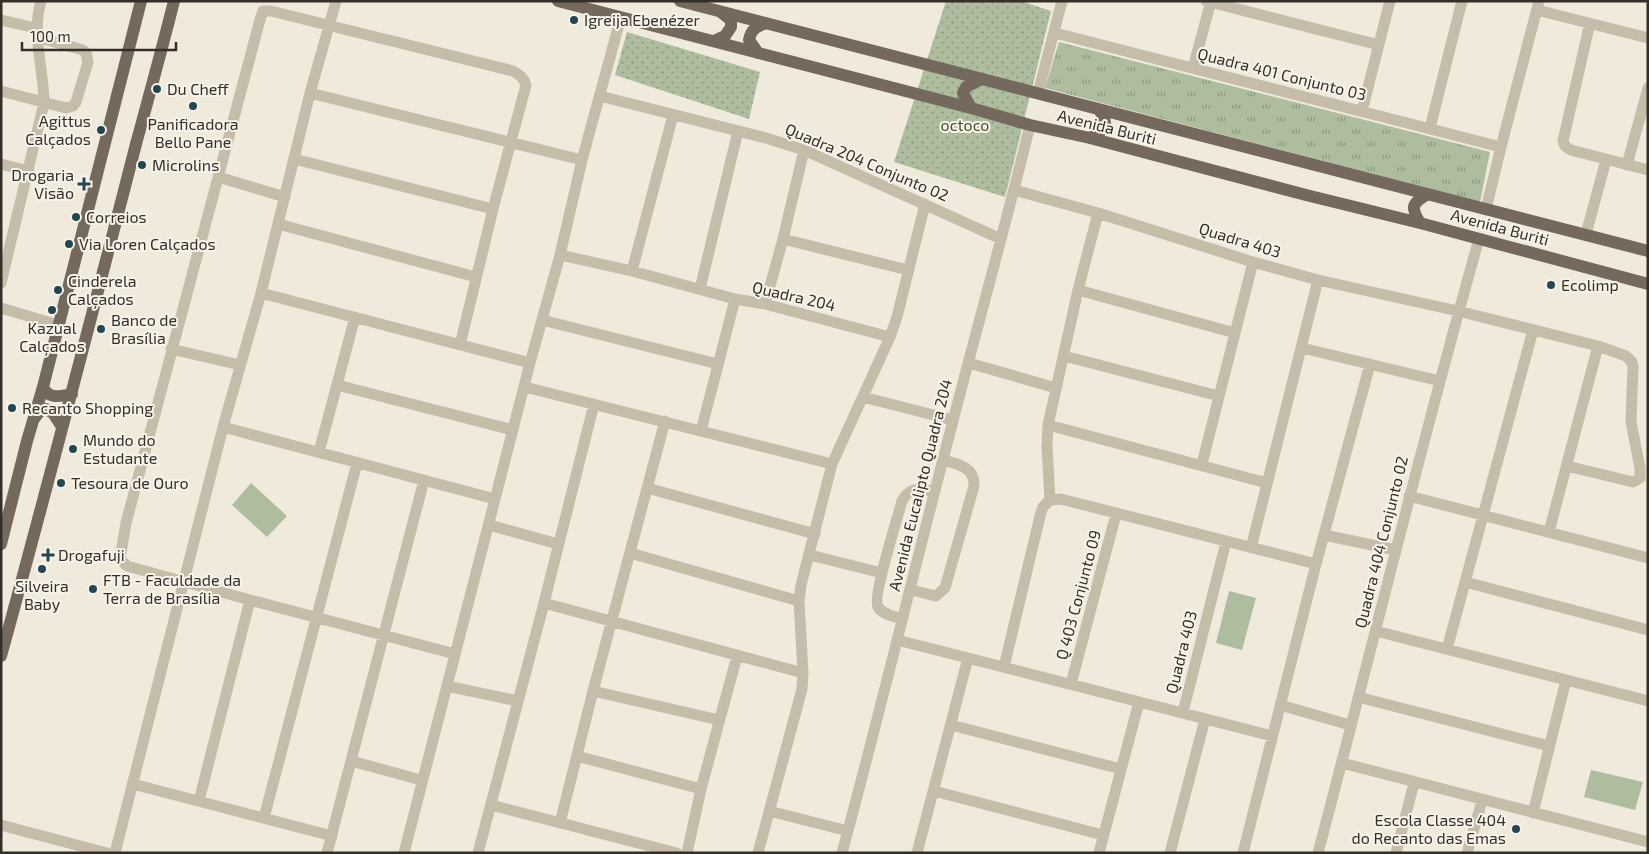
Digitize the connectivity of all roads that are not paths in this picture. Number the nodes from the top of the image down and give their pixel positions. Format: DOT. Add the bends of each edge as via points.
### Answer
graph roads {
  1 [pos="41,1"];
  2 [pos="141,1"];
  3 [pos="174,1"];
  4 [pos="336,1"];
  5 [pos="558,1"];
  6 [pos="680,1"];
  7 [pos="1062,1"];
  8 [pos="1390,1"];
  9 [pos="1462,1"];
  10 [pos="1209,2"];
  11 [pos="1538,6"];
  12 [pos="722,12"];
  13 [pos="621,17"];
  14 [pos="1,20"];
  15 [pos="766,23"];
  16 [pos="1590,23"];
  17 [pos="328,25"];
  18 [pos="36,33"];
  19 [pos="1055,33"];
  20 [pos="1648,38"];
  21 [pos="714,41"];
  22 [pos="1379,45"];
  23 [pos="758,53"];
  24 [pos="1193,68"];
  25 [pos="982,79"];
  26 [pos="1648,88"];
  27 [pos="1,91"];
  28 [pos="310,93"];
  29 [pos="1038,93"];
  30 [pos="600,96"];
  31 [pos="44,103"];
  32 [pos="970,108"];
  33 [pos="1099,110"];
  34 [pos="1362,111"];
  35 [pos="673,115"];
  36 [pos="1030,125"];
  37 [pos="1430,128"];
  38 [pos="738,131"];
  39 [pos="1090,138"];
  40 [pos="511,143"];
  41 [pos="1501,147"];
  42 [pos="804,150"];
  43 [pos="294,159"];
  44 [pos="582,160"];
  45 [pos="1606,160"];
  46 [pos="1,164"];
  47 [pos="1628,165"];
  48 [pos="1648,170"];
  49 [pos="29,171"];
  50 [pos="218,177"];
  51 [pos="1014,190"];
  52 [pos="1426,195"];
  53 [pos="285,197"];
  54 [pos="925,204"];
  55 [pos="1486,209"];
  56 [pos="493,210"];
  57 [pos="1098,213"];
  58 [pos="1420,223"];
  59 [pos="278,224"];
  60 [pos="1586,234"];
  61 [pos="7,237"];
  62 [pos="783,239"];
  63 [pos="1479,239"];
  64 [pos="1001,240"];
  65 [pos="1648,251"];
  66 [pos="560,255"];
  67 [pos="1253,262"];
  68 [pos="908,270"];
  69 [pos="632,271"];
  70 [pos="476,277"];
  71 [pos="1318,280"];
  72 [pos="1646,282"];
  73 [pos="1,283"];
  74 [pos="700,289"];
  75 [pos="1078,290"];
  76 [pos="261,293"];
  77 [pos="735,299"];
  78 [pos="765,304"];
  79 [pos="1,308"];
  80 [pos="1458,311"];
  81 [pos="355,317"];
  82 [pos="542,320"];
  83 [pos="58,325"];
  84 [pos="1532,330"];
  85 [pos="1236,333"];
  86 [pos="890,337"];
  87 [pos="460,345"];
  88 [pos="1598,346"];
  89 [pos="1302,348"];
  90 [pos="171,349"];
  91 [pos="1064,356"];
  92 [pos="530,362"];
  93 [pos="969,363"];
  94 [pos="718,364"];
  95 [pos="1370,364"];
  96 [pos="240,365"];
  97 [pos="1440,381"];
  98 [pos="337,385"];
  99 [pos="43,387"];
  100 [pos="525,387"];
  101 [pos="1056,388"];
  102 [pos="72,394"];
  103 [pos="1219,396"];
  104 [pos="864,397"];
  105 [pos="594,404"];
  106 [pos="33,420"];
  107 [pos="953,420"];
  108 [pos="665,421"];
  109 [pos="1048,425"];
  110 [pos="62,427"];
  111 [pos="224,427"];
  112 [pos="513,430"];
  113 [pos="701,431"];
  114 [pos="319,452"];
  115 [pos="943,460"];
  116 [pos="357,463"];
  117 [pos="832,464"];
  118 [pos="1202,464"];
  119 [pos="1567,466"];
  120 [pos="424,480"];
  121 [pos="1267,483"];
  122 [pos="648,488"];
  123 [pos="935,491"];
  124 [pos="1409,496"];
  125 [pos="495,499"];
  126 [pos="1050,500"];
  127 [pos="1116,514"];
  128 [pos="1483,516"];
  129 [pos="489,525"];
  130 [pos="1549,532"];
  131 [pos="815,534"];
  132 [pos="1324,535"];
  133 [pos="1226,542"];
  134 [pos="1,544"];
  135 [pos="558,544"];
  136 [pos="1251,548"];
  137 [pos="1396,550"];
  138 [pos="630,553"];
  139 [pos="810,555"];
  140 [pos="1648,558"];
  141 [pos="1316,564"];
  142 [pos="882,573"];
  143 [pos="184,582"];
  144 [pos="1465,582"];
  145 [pos="911,590"];
  146 [pos="250,600"];
  147 [pos="799,601"];
  148 [pos="544,603"];
  149 [pos="316,618"];
  150 [pos="902,619"];
  151 [pos="611,622"];
  152 [pos="1648,630"];
  153 [pos="1376,631"];
  154 [pos="384,635"];
  155 [pos="897,640"];
  156 [pos="1447,649"];
  157 [pos="455,654"];
  158 [pos="1,656"];
  159 [pos="738,656"];
  160 [pos="968,658"];
  161 [pos="1004,667"];
  162 [pos="803,673"];
  163 [pos="1566,680"];
  164 [pos="1071,684"];
  165 [pos="448,686"];
  166 [pos="593,691"];
  167 [pos="1358,697"];
  168 [pos="518,701"];
  169 [pos="1648,701"];
  170 [pos="1139,702"];
  171 [pos="1280,705"];
  172 [pos="1183,712"];
  173 [pos="1206,719"];
  174 [pos="719,720"];
  175 [pos="951,725"];
  176 [pos="1350,725"];
  177 [pos="1272,736"];
  178 [pos="1549,746"];
  179 [pos="577,756"];
  180 [pos="351,761"];
  181 [pos="1342,763"];
  182 [pos="1120,769"];
  183 [pos="421,780"];
  184 [pos="1414,783"];
  185 [pos="133,784"];
  186 [pos="701,789"];
  187 [pos="934,791"];
  188 [pos="199,801"];
  189 [pos="1482,801"];
  190 [pos="491,805"];
  191 [pos="769,811"];
  192 [pos="1533,813"];
  193 [pos="264,818"];
  194 [pos="560,823"];
  195 [pos="1,825"];
  196 [pos="848,831"];
  197 [pos="1103,835"];
  198 [pos="332,836"];
  199 [pos="1648,842"];
  200 [pos="60,847"];
  201 [pos="649,849"];
  202 [pos="107,853"];
  203 [pos="115,853"];
  204 [pos="327,853"];
  205 [pos="404,853"];
  206 [pos="478,853"];
  207 [pos="677,853"];
  208 [pos="687,853"];
  209 [pos="758,853"];
  210 [pos="842,853"];
  211 [pos="918,853"];
  212 [pos="1099,853"];
  213 [pos="1170,853"];
  214 [pos="1243,853"];
  215 [pos="1318,853"];
  216 [pos="1396,853"];
  217 [pos="1467,853"];
  1 -- 18 [label="street"];
  2 -- 83 [label="main road"];
  3 -- 102 [label="main road"];
  4 -- 17 [label="street"];
  5 -- 13 [label="main road, Avenida Buriti"];
  6 -- 12 [label="main road, Avenida Buriti"];
  7 -- 19 [label="street"];
  8 -- 22 [label="street"];
  9 -- 37 [label="street"];
  10 -- 22 [label="street"];
  10 -- 24 [label="street"];
  11 -- 16 [label="street"];
  11 -- 41 [label="street"];
  12 -- 15 [label="main road, Avenida Buriti"];
  12 -- 21 [label="main road" via="731,20 732,27 725,36"];
  13 -- 21 [label="main road, Avenida Buriti"];
  13 -- 30 [label="street"];
  14 -- 18 [label="street"];
  15 -- 23 [label="main road" via="750,34 749,40"];
  15 -- 25 [label="main road, Avenida Buriti"];
  16 -- 20 [label="street"];
  16 -- 45 [label="street" via="1563,141 1570,150"];
  17 -- 28 [label="street"];
  17 -- 40 [label="street" via="520,75 526,85"];
  17 -- 50 [label="street" via="271,10 260,16"];
  18 -- 31 [label="street"];
  18 -- 31 [label="street" via="83,50 88,62 73,106 66,108"];
  19 -- 24 [label="street, Quadra 401 Conjunto 03"];
  19 -- 29 [label="street"];
  21 -- 23 [label="main road, Avenida Buriti"];
  22 -- 34 [label="street"];
  23 -- 32 [label="main road, Avenida Buriti"];
  24 -- 34 [label="street, Quadra 401 Conjunto 03"];
  25 -- 29 [label="main road, Avenida Buriti"];
  25 -- 32 [label="main road" via="966,87 963,93"];
  26 -- 47 [label="street"];
  27 -- 31 [label="street"];
  28 -- 40 [label="street"];
  28 -- 43 [label="street"];
  29 -- 33 [label="main road, Avenida Buriti"];
  30 -- 35 [label="street, Quadra 204 Conjunto 02"];
  30 -- 44 [label="street"];
  31 -- 49 [label="street"];
  32 -- 36 [label="main road, Avenida Buriti"];
  33 -- 39 [label="main road" via="1106,123 1099,134"];
  33 -- 52 [label="main road, Avenida Buriti"];
  34 -- 37 [label="street, Quadra 401 Conjunto 03"];
  35 -- 38 [label="street, Quadra 204 Conjunto 02"];
  35 -- 69 [label="street"];
  36 -- 39 [label="main road, Avenida Buriti"];
  36 -- 51 [label="street, Avenida Eucalipto Quadra 204"];
  37 -- 41 [label="street, Quadra 401 Conjunto 03"];
  38 -- 42 [label="street, Quadra 204 Conjunto 02"];
  38 -- 74 [label="street"];
  39 -- 58 [label="main road, Avenida Buriti"];
  40 -- 44 [label="street"];
  40 -- 56 [label="street"];
  41 -- 55 [label="street"];
  42 -- 54 [label="street, Quadra 204 Conjunto 02"];
  42 -- 62 [label="street"];
  43 -- 53 [label="street"];
  43 -- 56 [label="street"];
  44 -- 66 [label="street"];
  45 -- 47 [label="street"];
  45 -- 60 [label="street"];
  46 -- 49 [label="street"];
  47 -- 48 [label="street"];
  49 -- 61 [label="street"];
  50 -- 53 [label="street"];
  50 -- 90 [label="street"];
  51 -- 57 [label="street, Quadra 403"];
  51 -- 64 [label="street, Avenida Eucalipto Quadra 204"];
  52 -- 55 [label="main road, Avenida Buriti"];
  52 -- 58 [label="main road" via="1414,206 1413,212"];
  53 -- 59 [label="street"];
  54 -- 64 [label="street, Quadra 204 Conjunto 02"];
  54 -- 68 [label="street"];
  55 -- 60 [label="main road, Avenida Buriti"];
  56 -- 70 [label="street"];
  57 -- 67 [label="street, Quadra 403"];
  57 -- 75 [label="street"];
  58 -- 63 [label="main road, Avenida Buriti"];
  59 -- 70 [label="street"];
  59 -- 76 [label="street"];
  60 -- 65 [label="main road, Avenida Buriti"];
  61 -- 73 [label="street"];
  62 -- 68 [label="street"];
  62 -- 78 [label="street"];
  63 -- 72 [label="main road, Avenida Buriti"];
  63 -- 80 [label="street, Quadra 404 Conjunto 02"];
  64 -- 93 [label="street, Avenida Eucalipto Quadra 204"];
  66 -- 69 [label="street"];
  66 -- 82 [label="street"];
  67 -- 71 [label="street, Quadra 403"];
  67 -- 85 [label="street"];
  68 -- 86 [label="street"];
  69 -- 74 [label="street"];
  70 -- 87 [label="street"];
  71 -- 80 [label="street, Quadra 403"];
  71 -- 89 [label="street"];
  74 -- 77 [label="street"];
  75 -- 85 [label="street"];
  75 -- 91 [label="street"];
  76 -- 81 [label="street"];
  76 -- 96 [label="street"];
  77 -- 78 [label="street, Quadra 204"];
  77 -- 94 [label="street, Quadra 204"];
  78 -- 86 [label="street, Quadra 204"];
  79 -- 83 [label="street"];
  80 -- 84 [label="street, Quadra 403"];
  80 -- 97 [label="street, Quadra 404 Conjunto 02"];
  81 -- 87 [label="street"];
  81 -- 98 [label="street"];
  82 -- 92 [label="street"];
  82 -- 94 [label="street"];
  83 -- 99 [label="main road"];
  84 -- 88 [label="street, Quadra 403"];
  84 -- 128 [label="street"];
  85 -- 103 [label="street"];
  86 -- 104 [label="street"];
  87 -- 92 [label="street"];
  88 -- 119 [label="street"];
  88 -- 119 [label="street, Quadra 403" via="1626,356 1632,362 1632,422 1640,478 1633,482"];
  89 -- 95 [label="street"];
  89 -- 121 [label="street"];
  90 -- 96 [label="street"];
  90 -- 143 [label="street" via="126,523 120,559 127,566"];
  91 -- 101 [label="street"];
  91 -- 103 [label="street"];
  92 -- 100 [label="street"];
  93 -- 101 [label="street"];
  93 -- 107 [label="street, Avenida Eucalipto Quadra 204"];
  94 -- 113 [label="street, Quadra 204"];
  95 -- 97 [label="street"];
  95 -- 132 [label="street"];
  96 -- 111 [label="street"];
  97 -- 124 [label="street, Quadra 404 Conjunto 02"];
  98 -- 112 [label="street"];
  98 -- 114 [label="street"];
  99 -- 102 [label="main road" via="50,396"];
  99 -- 106 [label="main road"];
  100 -- 105 [label="street"];
  100 -- 112 [label="street"];
  101 -- 109 [label="street"];
  102 -- 110 [label="main road"];
  103 -- 118 [label="street"];
  104 -- 107 [label="street"];
  104 -- 117 [label="street"];
  105 -- 108 [label="street"];
  105 -- 135 [label="street"];
  106 -- 110 [label="main road" via="46,409"];
  106 -- 134 [label="main road"];
  107 -- 115 [label="street, Avenida Eucalipto Quadra 204"];
  108 -- 113 [label="street"];
  108 -- 122 [label="street"];
  109 -- 118 [label="street"];
  109 -- 126 [label="street"];
  110 -- 158 [label="main road"];
  111 -- 114 [label="street"];
  111 -- 143 [label="street"];
  112 -- 125 [label="street"];
  113 -- 117 [label="street"];
  114 -- 116 [label="street"];
  115 -- 123 [label="street, Avenida Eucalipto Quadra 204"];
  115 -- 145 [label="street" via="968,470 974,478 974,486 945,588 936,596"];
  116 -- 120 [label="street"];
  116 -- 149 [label="street"];
  117 -- 131 [label="street"];
  118 -- 121 [label="street"];
  119 -- 130 [label="street"];
  120 -- 125 [label="street"];
  120 -- 154 [label="street"];
  121 -- 136 [label="street"];
  122 -- 131 [label="street"];
  122 -- 138 [label="street"];
  123 -- 142 [label="street" via="915,489 906,494"];
  123 -- 145 [label="street, Avenida Eucalipto Quadra 204"];
  124 -- 128 [label="street"];
  124 -- 137 [label="street, Quadra 404 Conjunto 02"];
  125 -- 129 [label="street"];
  126 -- 127 [label="street"];
  126 -- 161 [label="street" via="1041,512"];
  127 -- 133 [label="street"];
  127 -- 164 [label="street, Q 403 Conjunto 09"];
  128 -- 130 [label="street"];
  128 -- 144 [label="street"];
  129 -- 135 [label="street"];
  129 -- 157 [label="street"];
  130 -- 140 [label="street"];
  131 -- 139 [label="street"];
  132 -- 137 [label="street"];
  132 -- 141 [label="street"];
  133 -- 136 [label="street"];
  133 -- 172 [label="street, Quadra 403"];
  135 -- 148 [label="street"];
  136 -- 141 [label="street"];
  137 -- 153 [label="street, Quadra 404 Conjunto 02"];
  138 -- 147 [label="street"];
  138 -- 151 [label="street"];
  139 -- 142 [label="street"];
  139 -- 147 [label="street"];
  141 -- 171 [label="street"];
  142 -- 150 [label="street" via="876,603 879,609"];
  143 -- 146 [label="street"];
  143 -- 185 [label="street"];
  144 -- 152 [label="street"];
  144 -- 156 [label="street"];
  145 -- 150 [label="street, Avenida Eucalipto Quadra 204"];
  146 -- 149 [label="street"];
  146 -- 188 [label="street"];
  147 -- 162 [label="street"];
  148 -- 151 [label="street"];
  148 -- 168 [label="street"];
  149 -- 154 [label="street"];
  149 -- 193 [label="street"];
  150 -- 155 [label="street, Avenida Eucalipto Quadra 204"];
  151 -- 159 [label="street"];
  151 -- 166 [label="street"];
  153 -- 156 [label="street"];
  153 -- 167 [label="street, Quadra 404 Conjunto 02"];
  154 -- 157 [label="street"];
  154 -- 180 [label="street"];
  155 -- 160 [label="street"];
  155 -- 196 [label="street, Avenida Eucalipto Quadra 204"];
  156 -- 163 [label="street"];
  157 -- 165 [label="street"];
  159 -- 162 [label="street"];
  159 -- 174 [label="street"];
  160 -- 161 [label="street"];
  160 -- 175 [label="street"];
  161 -- 164 [label="street"];
  162 -- 191 [label="street" via="802,689"];
  163 -- 169 [label="street"];
  163 -- 178 [label="street"];
  164 -- 170 [label="street"];
  165 -- 168 [label="street"];
  165 -- 183 [label="street"];
  166 -- 174 [label="street"];
  166 -- 179 [label="street"];
  167 -- 176 [label="street, Quadra 404 Conjunto 02"];
  167 -- 178 [label="street"];
  168 -- 190 [label="street"];
  170 -- 172 [label="street"];
  170 -- 182 [label="street"];
  171 -- 176 [label="street"];
  171 -- 177 [label="street"];
  172 -- 173 [label="street"];
  173 -- 177 [label="street"];
  173 -- 213 [label="street"];
  174 -- 186 [label="street"];
  175 -- 182 [label="street"];
  175 -- 187 [label="street"];
  176 -- 181 [label="street, Quadra 404 Conjunto 02"];
  177 -- 214 [label="street"];
  178 -- 192 [label="street"];
  179 -- 186 [label="street"];
  179 -- 194 [label="street"];
  180 -- 183 [label="street"];
  180 -- 198 [label="street"];
  181 -- 184 [label="street"];
  181 -- 215 [label="street, Quadra 404 Conjunto 02"];
  182 -- 197 [label="street"];
  183 -- 205 [label="street"];
  184 -- 189 [label="street"];
  184 -- 216 [label="street"];
  185 -- 188 [label="street"];
  185 -- 203 [label="street"];
  186 -- 208 [label="street"];
  187 -- 197 [label="street"];
  187 -- 211 [label="street"];
  188 -- 193 [label="street"];
  189 -- 192 [label="street"];
  189 -- 217 [label="street"];
  190 -- 194 [label="street"];
  190 -- 206 [label="street"];
  191 -- 196 [label="street"];
  191 -- 209 [label="street"];
  192 -- 199 [label="street"];
  193 -- 198 [label="street"];
  194 -- 201 [label="street"];
  195 -- 200 [label="street"];
  196 -- 210 [label="street, Avenida Eucalipto Quadra 204"];
  197 -- 212 [label="street"];
  198 -- 204 [label="street"];
  200 -- 202 [label="street"];
  201 -- 207 [label="street"];
}
